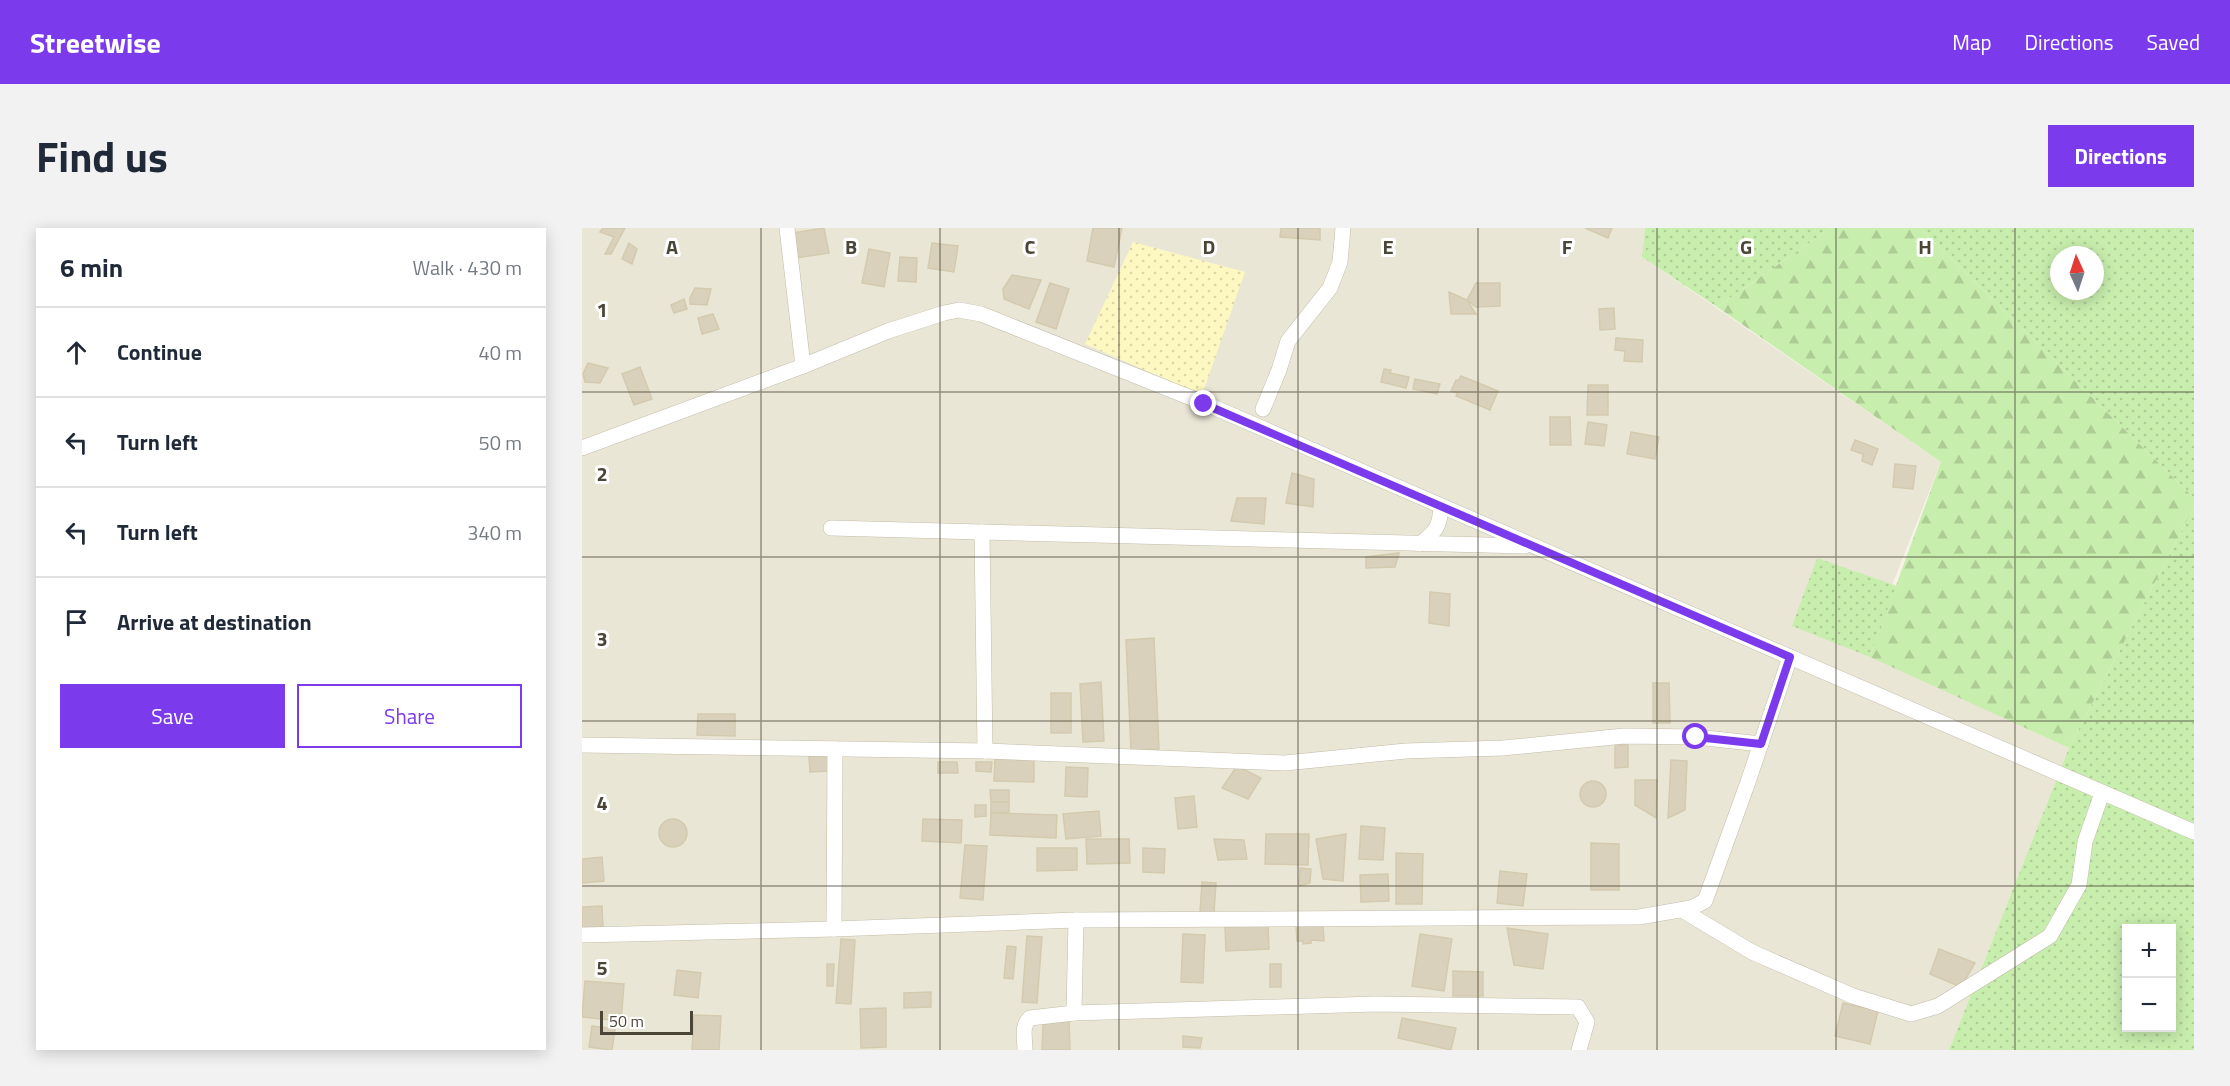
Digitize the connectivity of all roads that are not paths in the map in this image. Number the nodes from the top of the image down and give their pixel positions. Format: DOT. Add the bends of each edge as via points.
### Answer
graph roads {
  1 [pos="785,228"];
  2 [pos="1343,228"];
  3 [pos="803,366"];
  4 [pos="1263,409"];
  5 [pos="1247,423"];
  6 [pos="1270,434"];
  7 [pos="582,448"];
  8 [pos="1441,507"];
  9 [pos="831,528"];
  10 [pos="982,532"];
  11 [pos="1420,544"];
  12 [pos="1533,546"];
  13 [pos="1790,657"];
  14 [pos="1761,744"];
  15 [pos="582,745"];
  16 [pos="835,749"];
  17 [pos="984,751"];
  18 [pos="2102,793"];
  19 [pos="2194,832"];
  20 [pos="1682,910"];
  21 [pos="1076,920"];
  22 [pos="834,929"];
  23 [pos="582,935"];
  24 [pos="1074,1013"];
  25 [pos="1025,1050"];
  26 [pos="1579,1050"];
  1 -- 3 [label="street"];
  2 -- 4 [label="street" via="1340,262 1330,288 1288,340"];
  3 -- 5 [label="street" via="888,332 959,310 981,314"];
  3 -- 7 [label="street"];
  4 -- 5 [label="street"];
  4 -- 6 [label="street"];
  5 -- 6 [label="street"];
  6 -- 8 [label="street"];
  8 -- 11 [label="street" via="1436,530"];
  8 -- 12 [label="street"];
  9 -- 10 [label="street"];
  10 -- 11 [label="street"];
  10 -- 17 [label="street"];
  11 -- 12 [label="street"];
  12 -- 13 [label="street"];
  13 -- 14 [label="street"];
  13 -- 18 [label="street"];
  14 -- 17 [label="street" via="1624,735 1285,763"];
  14 -- 20 [label="street" via="1705,901"];
  15 -- 16 [label="street"];
  16 -- 17 [label="street"];
  16 -- 22 [label="street"];
  18 -- 19 [label="street"];
  18 -- 20 [label="street" via="2085,842 2079,885 2050,936 1938,1006 1911,1014 1853,996 1752,952"];
  20 -- 21 [label="street" via="1639,917"];
  21 -- 22 [label="street"];
  21 -- 24 [label="street"];
  22 -- 23 [label="street"];
  24 -- 25 [label="street" via="1026,1021"];
  24 -- 26 [label="street" via="1376,1004 1578,1007 1587,1022"];
}
